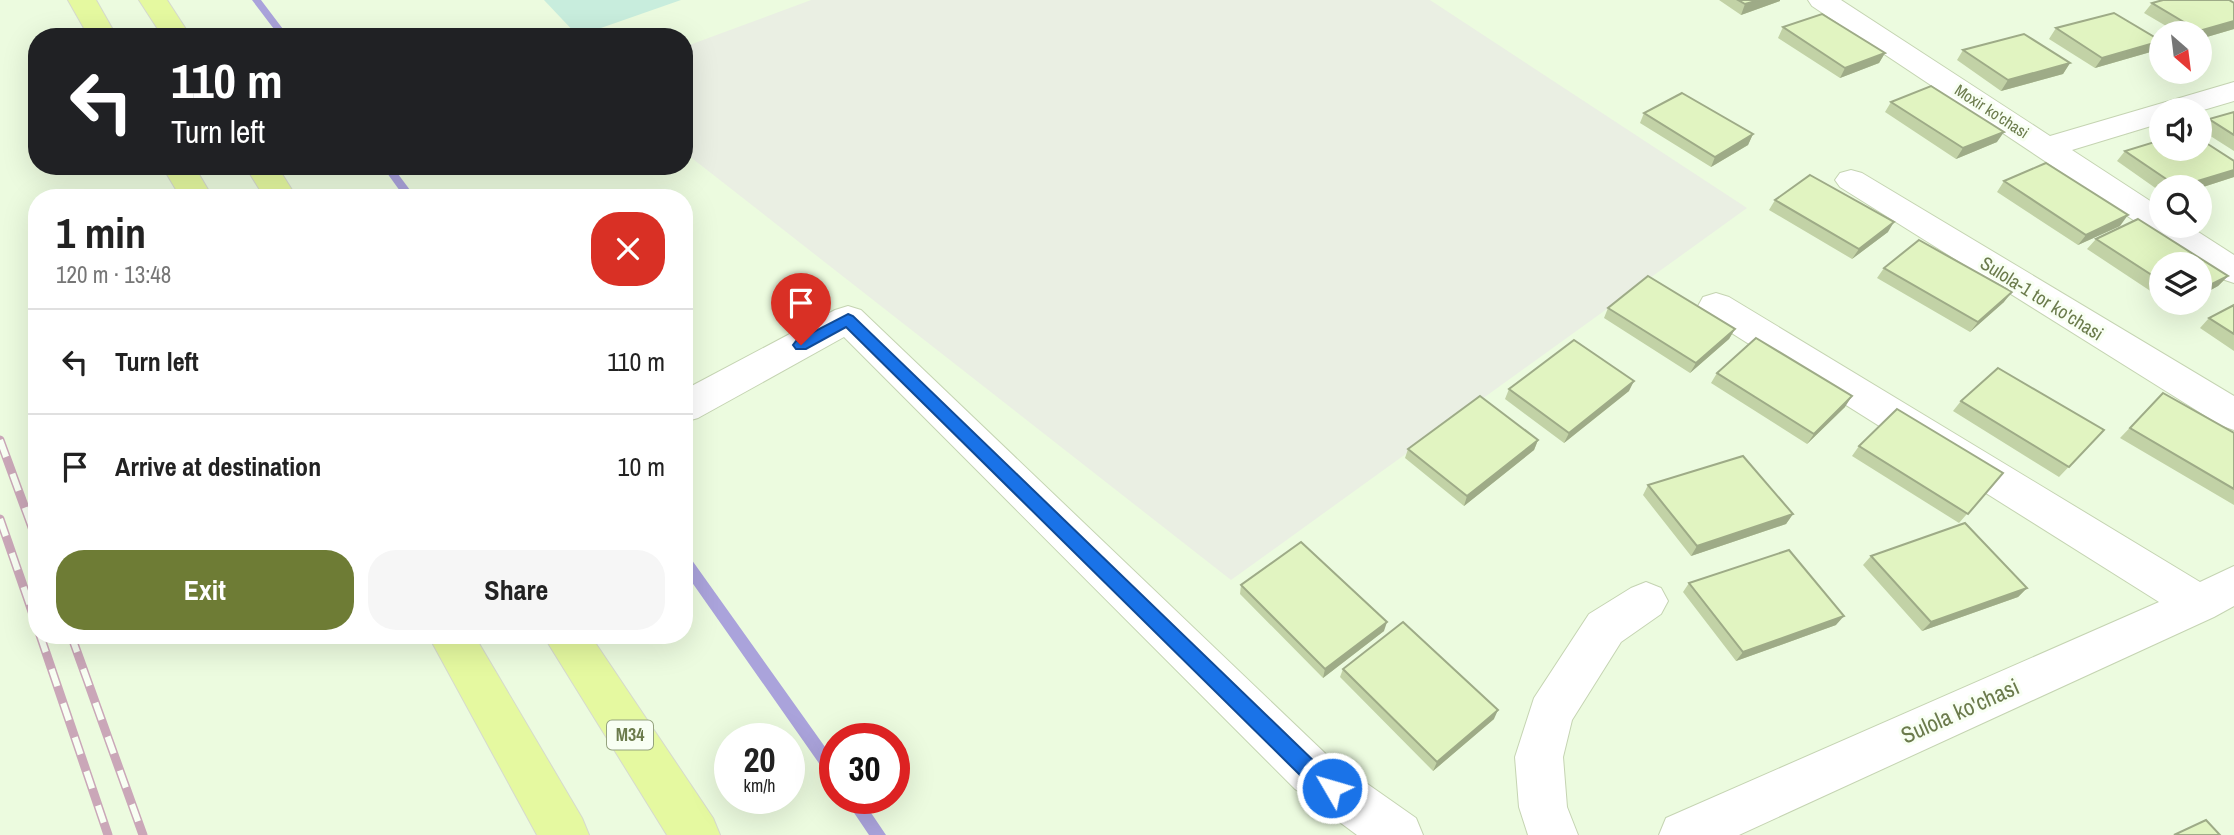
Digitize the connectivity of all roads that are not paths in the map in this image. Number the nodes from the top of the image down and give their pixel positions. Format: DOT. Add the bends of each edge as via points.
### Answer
graph roads {
  1 [pos="82,0"];
  2 [pos="153,0"];
  3 [pos="1822,0"];
  4 [pos="98,28"];
  5 [pos="171,28"];
  6 [pos="2234,91"];
  7 [pos="2211,98"];
  8 [pos="2149,117"];
  9 [pos="2047,147"];
  10 [pos="1851,180"];
  11 [pos="2149,215"];
  12 [pos="2184,238"];
  13 [pos="2234,271"];
  14 [pos="1716,306"];
  15 [pos="693,403"];
  16 [pos="2234,415"];
  17 [pos="2217,594"];
  18 [pos="1646,601"];
  19 [pos="455,644"];
  20 [pos="571,644"];
  21 [pos="564,835"];
  22 [pos="695,835"];
  23 [pos="1398,835"];
  24 [pos="1553,835"];
  25 [pos="1684,835"];
  1 -- 4 [label="highway"];
  2 -- 5 [label="highway"];
  3 -- 9 [label="street, Moxir ko'chasi"];
  6 -- 7 [label="street"];
  8 -- 9 [label="street"];
  9 -- 11 [label="street, Moxir ko'chasi"];
  10 -- 16 [label="street, Sulola-1 tor ko'chasi"];
  12 -- 13 [label="street, Moxir ko'chasi"];
  14 -- 17 [label="street"];
  15 -- 23 [label="street" via="848,319 1312,773"];
  17 -- 25 [label="street, Sulola ko'chasi"];
  18 -- 24 [label="street" via="1605,628 1550,713 1539,757 1543,807"];
  19 -- 21 [label="highway"];
  20 -- 22 [label="highway, M34"];
}
